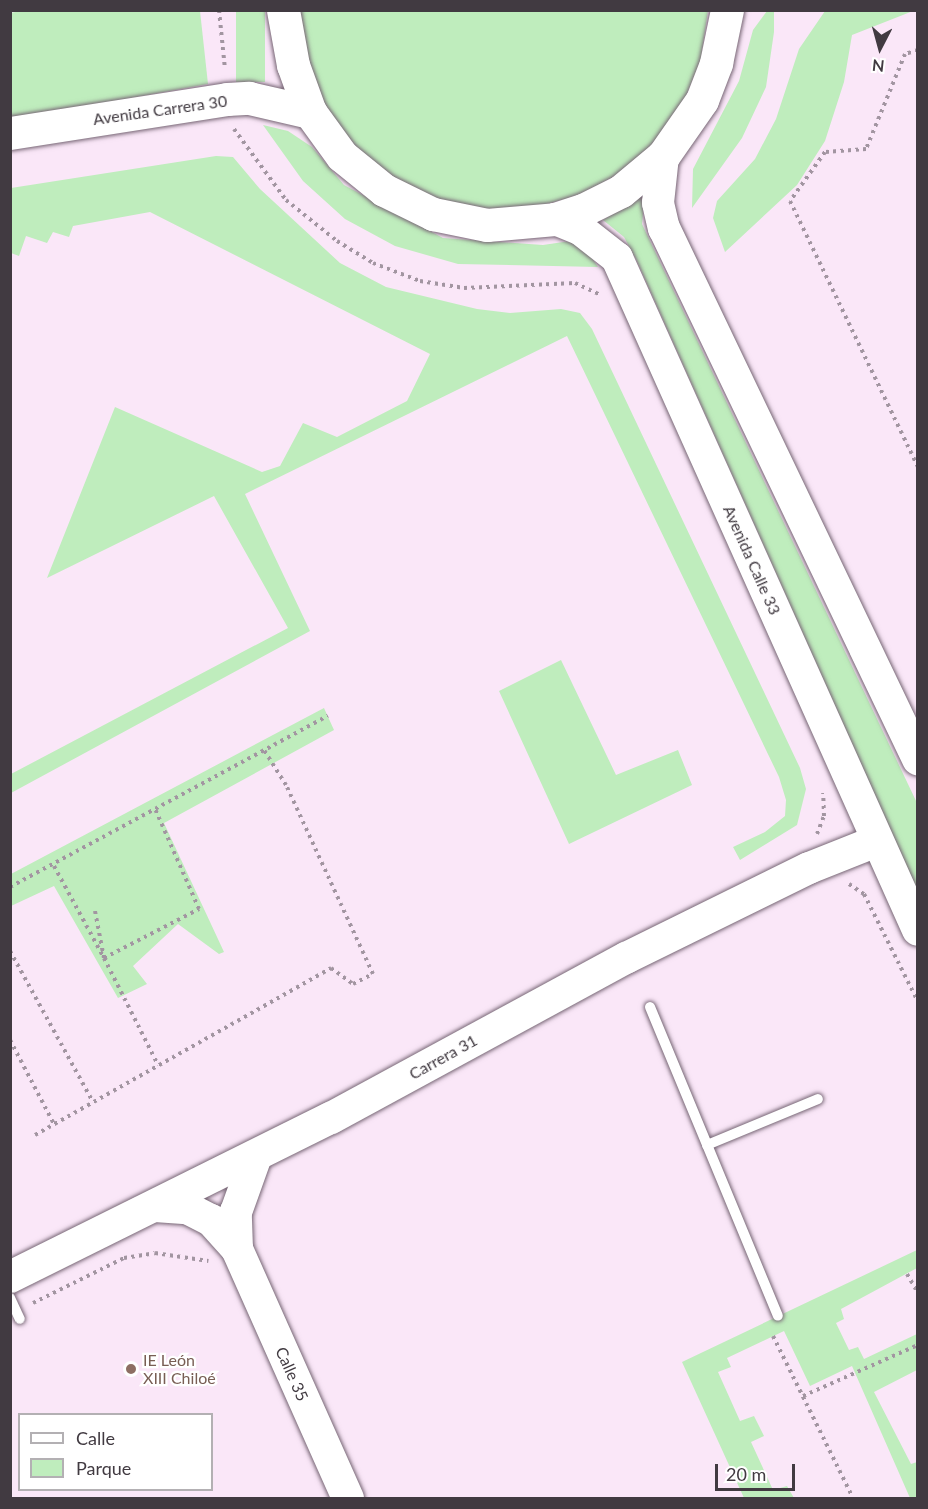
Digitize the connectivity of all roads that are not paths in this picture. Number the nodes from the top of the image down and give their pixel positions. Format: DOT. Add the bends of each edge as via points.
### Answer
graph roads {
  1 [pos="283,10"];
  2 [pos="729,12"];
  3 [pos="310,112"];
  4 [pos="10,133"];
  5 [pos="663,156"];
  6 [pos="555,219"];
  7 [pos="918,759"];
  8 [pos="877,841"];
  9 [pos="918,930"];
  10 [pos="650,1007"];
  11 [pos="818,1098"];
  12 [pos="707,1145"];
  13 [pos="256,1156"];
  14 [pos="155,1206"];
  15 [pos="227,1257"];
  16 [pos="10,1277"];
  17 [pos="10,1298"];
  18 [pos="18,1315"];
  19 [pos="778,1316"];
  20 [pos="348,1498"];
  1 -- 3 [label="main road" via="293,65"];
  2 -- 5 [label="main road" via="702,100"];
  3 -- 4 [label="main road, Avenida Carrera 30" via="249,98 227,99"];
  3 -- 6 [label="main road" via="342,156 384,190 433,214 487,225"];
  5 -- 6 [label="main road" via="621,191"];
  5 -- 7 [label="main road" via="658,203 664,228"];
  6 -- 8 [label="main road, Avenida Calle 33" via="580,229 617,258"];
  8 -- 9 [label="main road, Avenida Calle 33"];
  8 -- 13 [label="main road, Carrera 31" via="820,864 600,971"];
  10 -- 12 [label="lane"];
  11 -- 12 [label="lane"];
  12 -- 19 [label="lane"];
  13 -- 14 [label="main road, Carrera 31"];
  13 -- 15 [label="main road, Calle 35"];
  14 -- 15 [label="main road, Calle 35" via="187,1208 211,1220"];
  14 -- 16 [label="main road, Carrera 31"];
  15 -- 20 [label="main road, Calle 35"];
  17 -- 18 [label="lane"];
}
